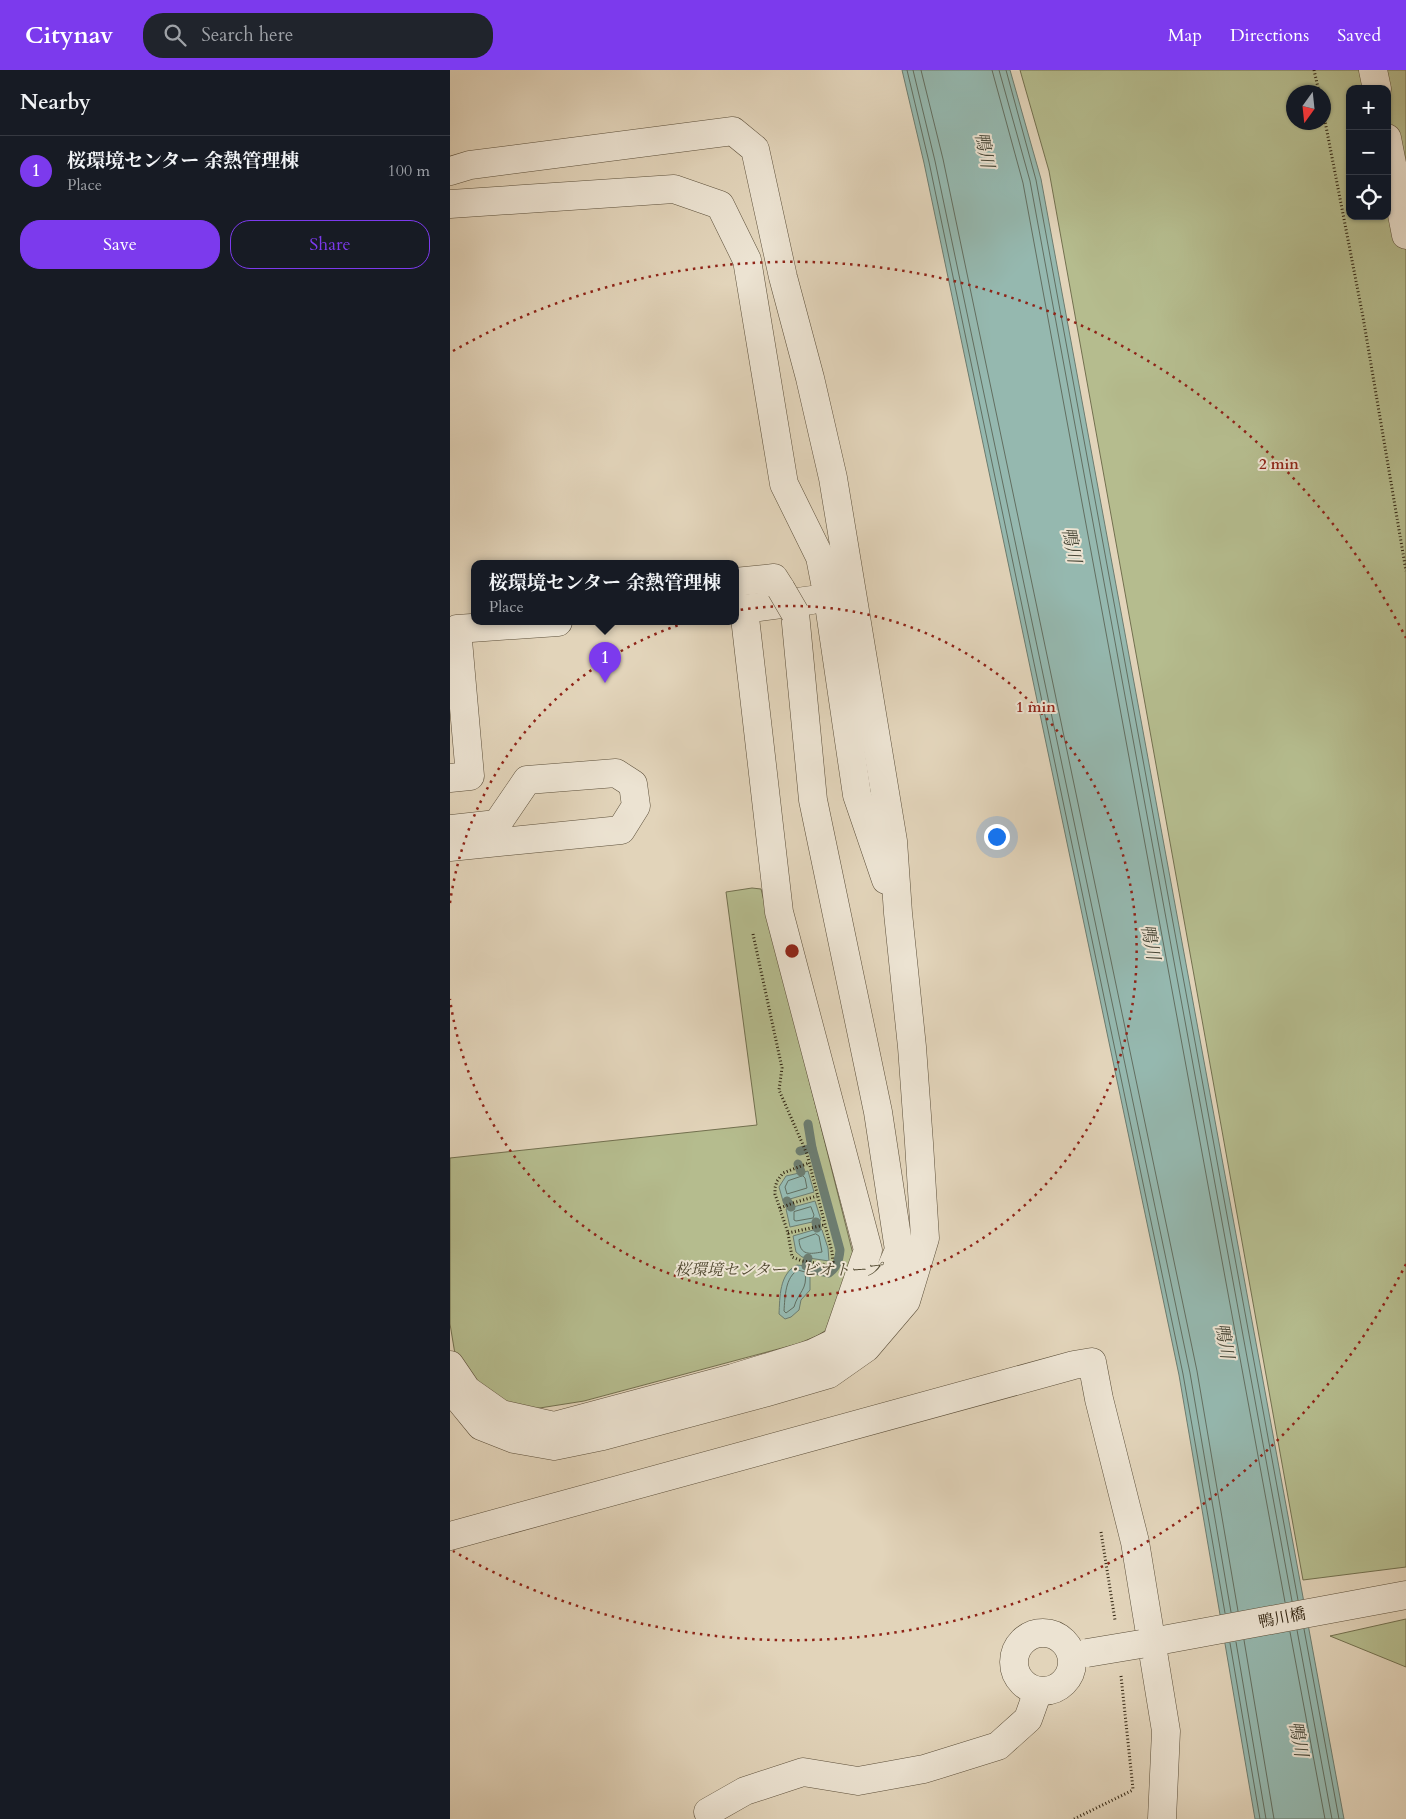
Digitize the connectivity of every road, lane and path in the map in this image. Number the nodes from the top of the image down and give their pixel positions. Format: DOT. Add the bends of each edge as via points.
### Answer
graph roads {
  1 [pos="1314,70"];
  2 [pos="1373,70"];
  3 [pos="1317,85"];
  4 [pos="1376,85"];
  5 [pos="1327,130"];
  6 [pos="1391,158"];
  7 [pos="450,171"];
  8 [pos="450,204"];
  9 [pos="1406,235"];
  10 [pos="1406,571"];
  11 [pos="739,582"];
  12 [pos="828,598"];
  13 [pos="740,609"];
  14 [pos="515,625"];
  15 [pos="450,778"];
  16 [pos="450,829"];
  17 [pos="450,847"];
  18 [pos="898,913"];
  19 [pos="753,933"];
  20 [pos="808,1163"];
  21 [pos="818,1198"];
  22 [pos="780,1208"];
  23 [pos="824,1224"];
  24 [pos="788,1233"];
  25 [pos="836,1342"];
  26 [pos="450,1365"];
  27 [pos="450,1388"];
  28 [pos="1099,1522"];
  29 [pos="450,1536"];
  30 [pos="1404,1595"];
  31 [pos="1115,1620"];
  32 [pos="1152,1642"];
  33 [pos="1079,1655"];
  34 [pos="1121,1670"];
  35 [pos="1038,1691"];
  36 [pos="1133,1790"];
  37 [pos="1134,1799"];
  38 [pos="708,1812"];
  39 [pos="1074,1819"];
  40 [pos="1162,1819"];
  1 -- 3 [label="path"];
  2 -- 4 [label="street"];
  5 -- 10 [label="path" via="1363,317"];
  6 -- 9 [label="street"];
  7 -- 18 [label="street" via="470,165 734,131 755,149 833,478 893,841"];
  8 -- 12 [label="street" via="674,189 720,205 747,260 784,484 820,557"];
  11 -- 25 [label="street, bridge" via="774,578 795,613 813,800 878,1112 899,1250 878,1299"];
  12 -- 13 [label="street"];
  12 -- 18 [label="street" via="857,795"];
  13 -- 25 [label="street" via="779,912 868,1250"];
  14 -- 15 [label="street" via="457,629 470,776"];
  16 -- 17 [label="street" via="497,824 527,780 616,773 633,784 636,806 621,830"];
  18 -- 27 [label="street" via="912,1047 924,1238 906,1301 866,1348 829,1374 603,1436 554,1446 514,1439 481,1426"];
  19 -- 20 [label="path" via="782,1068 779,1090"];
  20 -- 21 [label="path"];
  20 -- 22 [label="path" via="782,1173 777,1181 775,1194"];
  21 -- 22 [label="path"];
  21 -- 23 [label="path"];
  22 -- 24 [label="path"];
  23 -- 24 [label="path"];
  23 -- 24 [label="path" via="833,1262 828,1265 792,1257"];
  25 -- 26 [label="street" via="811,1354 733,1378 554,1426 501,1414 467,1390"];
  28 -- 31 [label="path"];
  29 -- 32 [label="street" via="1092,1362 1135,1542"];
  30 -- 32 [label="street, 鴨川橋"];
  32 -- 33 [label="street, 鴨川橋, bridge"];
  32 -- 40 [label="street" via="1166,1731"];
  33 -- 35 [label="street" via="1064,1682 1048,1691"];
  33 -- 35 [label="street" via="1052,1634 1042,1632 1023,1640 1014,1657 1016,1675 1022,1683"];
  34 -- 36 [label="path"];
  35 -- 38 [label="street" via="1028,1720 998,1746 924,1769 858,1781 803,1772 745,1790"];
  36 -- 37 [label="path"];
  36 -- 39 [label="path"];
}
